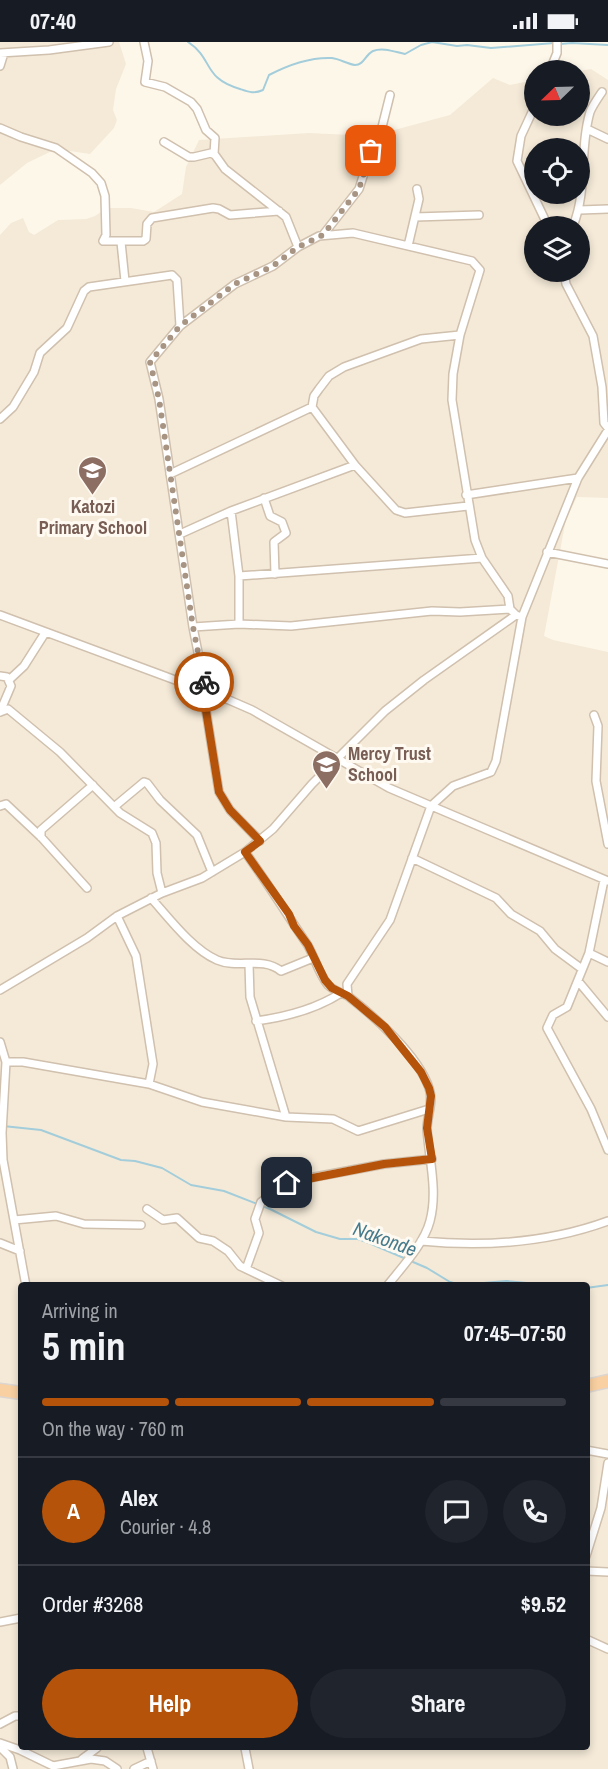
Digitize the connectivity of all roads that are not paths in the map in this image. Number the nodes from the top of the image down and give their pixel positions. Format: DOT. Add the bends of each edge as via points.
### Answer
graph roads {
  1 [pos="109,42"];
  2 [pos="144,42"];
  3 [pos="557,42"];
  4 [pos="2,53"];
  5 [pos="554,60"];
  6 [pos="0,66"];
  7 [pos="602,92"];
  8 [pos="390,95"];
  9 [pos="526,126"];
  10 [pos="0,128"];
  11 [pos="587,129"];
  12 [pos="608,139"];
  13 [pos="164,142"];
  14 [pos="214,154"];
  15 [pos="417,189"];
  16 [pos="608,209"];
  17 [pos="580,210"];
  18 [pos="279,211"];
  19 [pos="480,215"];
  20 [pos="543,216"];
  21 [pos="577,216"];
  22 [pos="415,217"];
  23 [pos="323,235"];
  24 [pos="121,242"];
  25 [pos="408,246"];
  26 [pos="298,247"];
  27 [pos="125,281"];
  28 [pos="566,282"];
  29 [pos="180,326"];
  30 [pos="460,335"];
  31 [pos="312,407"];
  32 [pos="0,419"];
  33 [pos="608,429"];
  34 [pos="355,465"];
  35 [pos="170,474"];
  36 [pos="578,478"];
  37 [pos="466,495"];
  38 [pos="264,498"];
  39 [pos="468,506"];
  40 [pos="231,511"];
  41 [pos="180,534"];
  42 [pos="547,552"];
  43 [pos="482,558"];
  44 [pos="608,564"];
  45 [pos="275,574"];
  46 [pos="239,576"];
  47 [pos="510,609"];
  48 [pos="0,615"];
  49 [pos="519,616"];
  50 [pos="239,624"];
  51 [pos="193,627"];
  52 [pos="45,633"];
  53 [pos="0,676"];
  54 [pos="9,680"];
  55 [pos="205,693"];
  56 [pos="0,712"];
  57 [pos="594,715"];
  58 [pos="338,759"];
  59 [pos="93,785"];
  60 [pos="0,806"];
  61 [pos="431,806"];
  62 [pos="114,807"];
  63 [pos="41,837"];
  64 [pos="260,841"];
  65 [pos="608,844"];
  66 [pos="245,852"];
  67 [pos="412,858"];
  68 [pos="212,872"];
  69 [pos="606,880"];
  70 [pos="87,888"];
  71 [pos="162,893"];
  72 [pos="151,898"];
  73 [pos="117,916"];
  74 [pos="589,953"];
  75 [pos="314,958"];
  76 [pos="608,962"];
  77 [pos="249,964"];
  78 [pos="582,969"];
  79 [pos="578,981"];
  80 [pos="0,990"];
  81 [pos="344,994"];
  82 [pos="608,1017"];
  83 [pos="256,1021"];
  84 [pos="0,1042"];
  85 [pos="6,1062"];
  86 [pos="149,1084"];
  87 [pos="429,1109"];
  88 [pos="286,1117"];
  89 [pos="608,1150"];
  90 [pos="432,1159"];
  91 [pos="147,1209"];
  92 [pos="14,1220"];
  93 [pos="608,1221"];
  94 [pos="141,1225"];
  95 [pos="421,1241"];
  96 [pos="0,1243"];
  97 [pos="20,1251"];
  98 [pos="246,1269"];
  99 [pos="25,1282"];
  100 [pos="274,1282"];
  101 [pos="390,1282"];
  102 [pos="608,1381"];
  103 [pos="590,1385"];
  104 [pos="1,1391"];
  105 [pos="18,1393"];
  106 [pos="590,1451"];
  107 [pos="608,1454"];
  108 [pos="608,1462"];
  109 [pos="590,1544"];
  110 [pos="590,1571"];
  111 [pos="608,1572"];
  112 [pos="18,1619"];
  113 [pos="0,1622"];
  114 [pos="590,1641"];
  115 [pos="608,1649"];
  116 [pos="18,1716"];
  117 [pos="0,1724"];
  118 [pos="0,1745"];
  119 [pos="18,1749"];
  120 [pos="21,1750"];
  121 [pos="94,1750"];
  122 [pos="148,1750"];
  123 [pos="245,1750"];
  124 [pos="151,1761"];
  125 [pos="77,1762"];
  126 [pos="13,1769"];
  127 [pos="117,1769"];
  128 [pos="134,1769"];
  129 [pos="153,1769"];
  130 [pos="249,1769"];
  1 -- 4 [label="street"];
  2 -- 14 [label="street" via="148,61 145,82 165,87 193,103 215,140"];
  3 -- 5 [label="street"];
  4 -- 6 [label="street"];
  7 -- 11 [label="street" via="591,110"];
  8 -- 23 [label="street" via="379,140 371,151 359,189"];
  9 -- 20 [label="street" via="517,161"];
  10 -- 24 [label="street" via="56,147 92,173 105,196 103,242"];
  11 -- 12 [label="street"];
  11 -- 17 [label="street"];
  13 -- 14 [label="street" via="189,157"];
  14 -- 18 [label="street" via="225,169"];
  15 -- 22 [label="street"];
  16 -- 17 [label="street"];
  17 -- 21 [label="street"];
  18 -- 24 [label="street" via="230,215 213,208 152,218 144,240"];
  18 -- 26 [label="street" via="288,220"];
  19 -- 22 [label="street"];
  22 -- 25 [label="street"];
  23 -- 25 [label="street" via="353,233"];
  23 -- 26 [label="street"];
  24 -- 27 [label="street"];
  25 -- 30 [label="street" via="472,261 480,270"];
  26 -- 29 [label="street" via="273,266 235,284"];
  27 -- 29 [label="street" via="174,276"];
  27 -- 32 [label="street" via="86,289 67,328 40,353 14,407"];
  28 -- 33 [label="street" via="593,336 603,418"];
  29 -- 35 [label="street" via="150,365"];
  30 -- 31 [label="street" via="421,339 344,367 319,388"];
  30 -- 37 [label="street" via="452,400"];
  31 -- 34 [label="street"];
  31 -- 35 [label="street"];
  33 -- 36 [label="street"];
  34 -- 38 [label="street"];
  34 -- 39 [label="street" via="401,513"];
  35 -- 41 [label="street"];
  36 -- 37 [label="street"];
  36 -- 42 [label="street"];
  37 -- 39 [label="street"];
  38 -- 40 [label="street"];
  38 -- 45 [label="street" via="270,516 282,522 286,533 274,542"];
  39 -- 43 [label="street" via="474,540"];
  40 -- 41 [label="street"];
  40 -- 46 [label="street"];
  41 -- 51 [label="street"];
  42 -- 44 [label="street"];
  42 -- 49 [label="street"];
  43 -- 45 [label="street"];
  43 -- 47 [label="street" via="508,596"];
  45 -- 46 [label="street"];
  46 -- 50 [label="street"];
  47 -- 49 [label="street"];
  47 -- 50 [label="street" via="432,611 291,626"];
  48 -- 52 [label="street"];
  49 -- 58 [label="street" via="391,706"];
  49 -- 61 [label="street" via="494,769 453,786"];
  50 -- 51 [label="street"];
  51 -- 55 [label="street"];
  52 -- 54 [label="street" via="24,666"];
  52 -- 55 [label="street"];
  53 -- 54 [label="street"];
  54 -- 56 [label="street" via="11,686"];
  55 -- 58 [label="street" via="252,710"];
  55 -- 64 [label="street" via="219,792 230,810"];
  56 -- 59 [label="street" via="8,709"];
  57 -- 65 [label="street" via="598,726 596,781"];
  58 -- 61 [label="street"];
  58 -- 64 [label="street"];
  59 -- 62 [label="street"];
  59 -- 63 [label="street" via="41,830"];
  60 -- 63 [label="street" via="6,804"];
  61 -- 67 [label="street"];
  61 -- 69 [label="street"];
  62 -- 68 [label="street" via="147,783 197,835"];
  62 -- 71 [label="street" via="154,837"];
  63 -- 70 [label="street"];
  64 -- 66 [label="street"];
  66 -- 68 [label="street"];
  66 -- 75 [label="street" via="289,914"];
  67 -- 78 [label="street" via="496,898"];
  67 -- 81 [label="street" via="390,920 352,974"];
  68 -- 71 [label="street"];
  69 -- 74 [label="street"];
  71 -- 72 [label="street"];
  72 -- 73 [label="street"];
  72 -- 77 [label="street" via="185,936 214,958"];
  73 -- 80 [label="street"];
  73 -- 86 [label="street" via="136,956 153,1065"];
  74 -- 76 [label="street"];
  74 -- 78 [label="street"];
  75 -- 77 [label="street" via="283,971 266,963"];
  75 -- 81 [label="street" via="325,980"];
  77 -- 83 [label="street" via="250,997"];
  78 -- 79 [label="street"];
  79 -- 82 [label="street"];
  79 -- 89 [label="street" via="567,1007 553,1015 547,1028 591,1109"];
  81 -- 83 [label="street" via="284,1017"];
  81 -- 87 [label="street" via="385,1027 421,1072 431,1096"];
  83 -- 88 [label="street"];
  84 -- 85 [label="street"];
  85 -- 86 [label="street"];
  85 -- 92 [label="street" via="3,1160"];
  86 -- 88 [label="street" via="202,1102"];
  87 -- 88 [label="street" via="360,1131 333,1119"];
  87 -- 90 [label="street" via="427,1128"];
  90 -- 95 [label="street" via="430,1221"];
  90 -- 98 [label="street" via="288,1182 261,1202 255,1219 259,1233"];
  91 -- 98 [label="street" via="163,1220 180,1220 199,1238 217,1242"];
  92 -- 94 [label="street" via="56,1216 84,1224"];
  92 -- 97 [label="street"];
  93 -- 95 [label="street" via="580,1231 510,1243"];
  95 -- 101 [label="street"];
  96 -- 97 [label="street"];
  97 -- 99 [label="street"];
  98 -- 100 [label="street"];
  102 -- 103 [label="highway"];
  104 -- 105 [label="highway"];
  106 -- 107 [label="street"];
  108 -- 109 [label="street" via="602,1508"];
  110 -- 111 [label="street"];
  112 -- 113 [label="street"];
  114 -- 115 [label="street"];
  116 -- 117 [label="street"];
  118 -- 119 [label="street"];
  118 -- 126 [label="street" via="10,1757"];
  120 -- 125 [label="street" via="52,1766"];
  121 -- 125 [label="street"];
  122 -- 124 [label="street"];
  123 -- 130 [label="street"];
  124 -- 128 [label="street"];
  124 -- 129 [label="street"];
  125 -- 127 [label="street" via="105,1761"];
}
